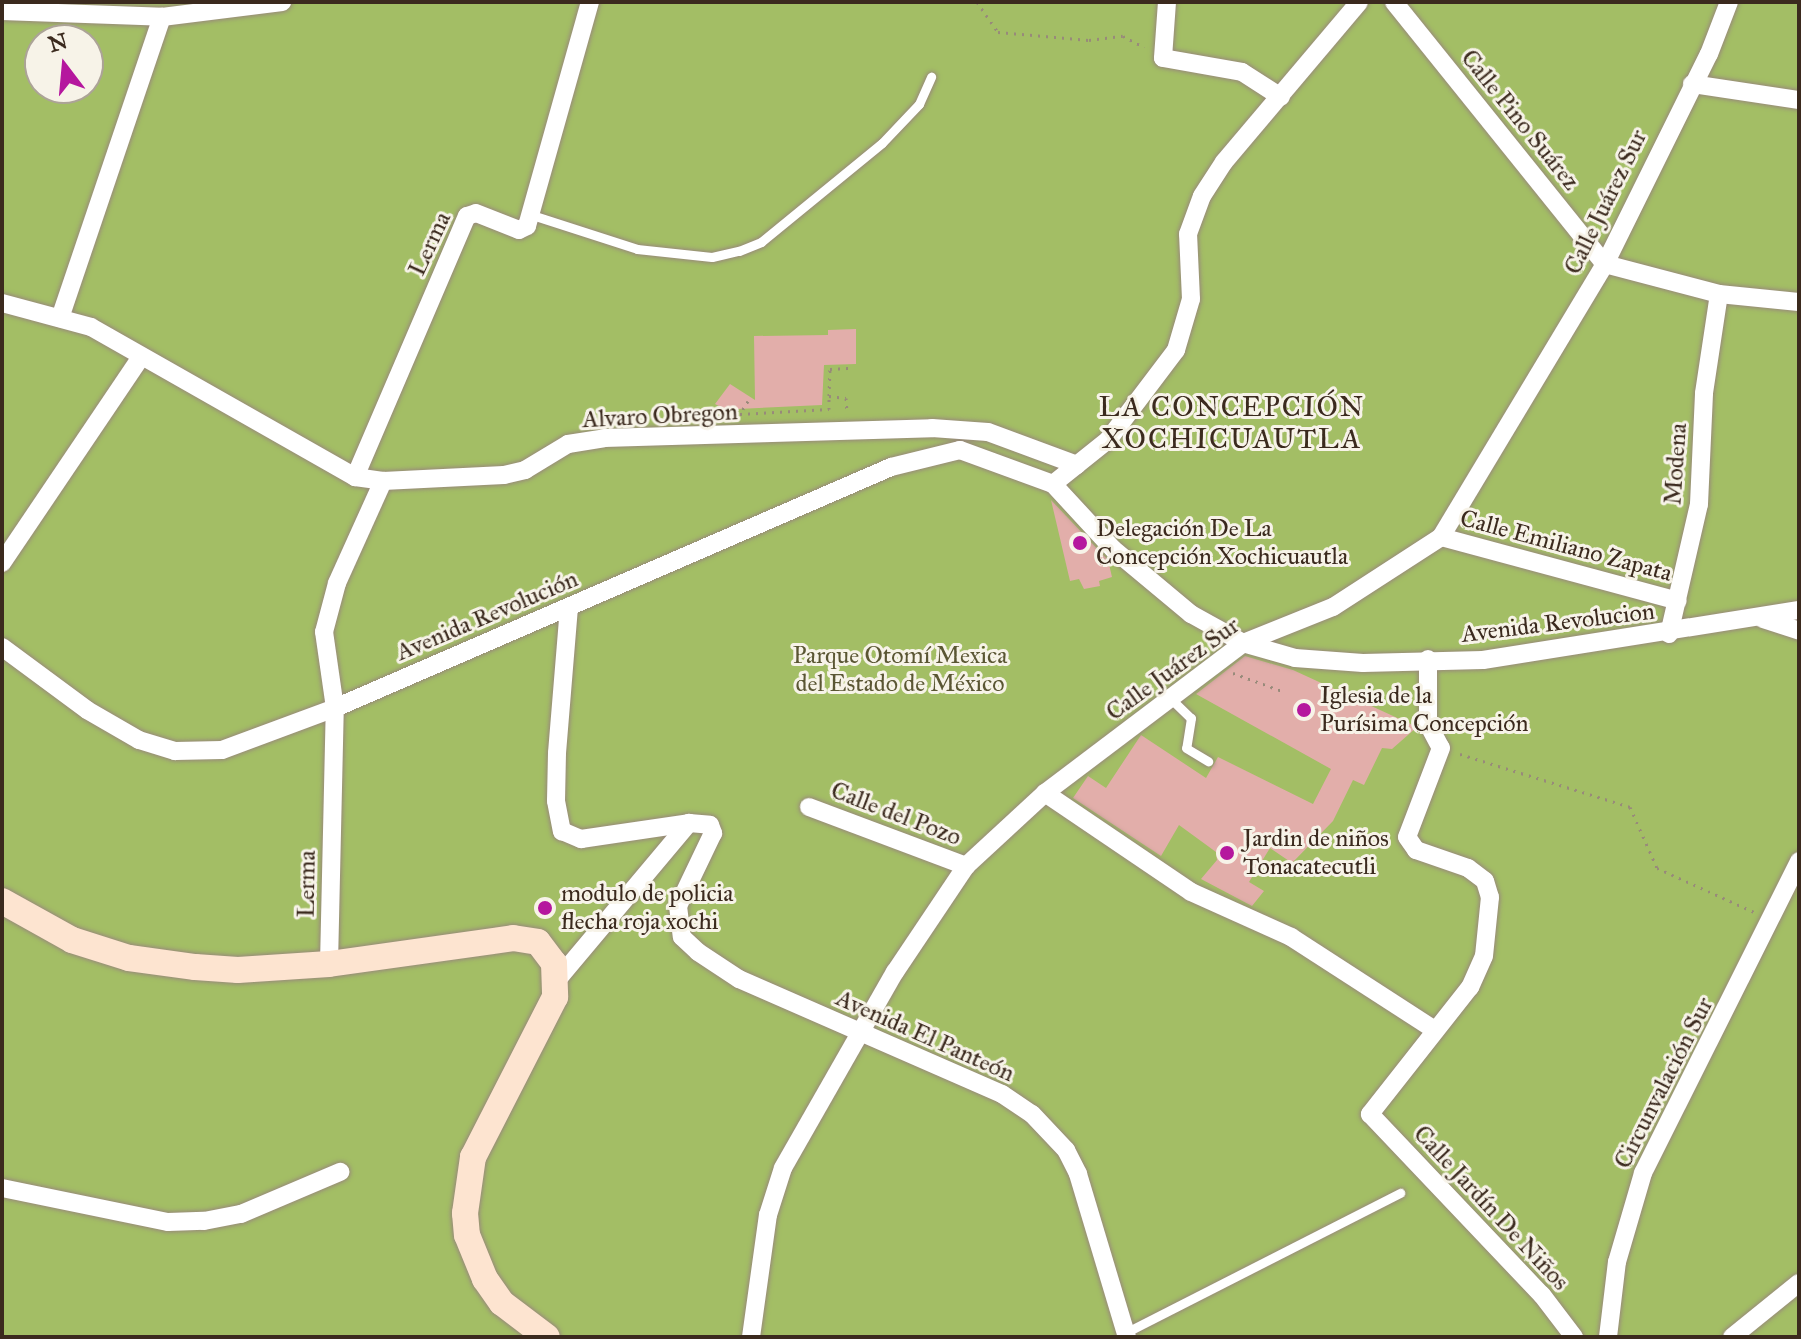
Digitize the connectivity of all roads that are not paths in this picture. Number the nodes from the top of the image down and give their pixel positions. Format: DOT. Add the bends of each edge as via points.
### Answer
graph roads {
  1 [pos="282,2"];
  2 [pos="590,2"];
  3 [pos="1167,2"];
  4 [pos="1359,2"];
  5 [pos="1394,2"];
  6 [pos="1729,2"];
  7 [pos="2,11"];
  8 [pos="162,17"];
  9 [pos="931,77"];
  10 [pos="1692,84"];
  11 [pos="1281,97"];
  12 [pos="1799,100"];
  13 [pos="532,215"];
  14 [pos="1605,264"];
  15 [pos="1719,294"];
  16 [pos="1799,302"];
  17 [pos="2,303"];
  18 [pos="60,318"];
  19 [pos="141,357"];
  20 [pos="1003,463"];
  21 [pos="1077,465"];
  22 [pos="355,477"];
  23 [pos="383,481"];
  24 [pos="1053,484"];
  25 [pos="1441,537"];
  26 [pos="2,563"];
  27 [pos="1678,601"];
  28 [pos="569,607"];
  29 [pos="1799,610"];
  30 [pos="1761,619"];
  31 [pos="1799,631"];
  32 [pos="1669,634"];
  33 [pos="1243,643"];
  34 [pos="2,647"];
  35 [pos="1428,659"];
  36 [pos="1170,698"];
  37 [pos="335,708"];
  38 [pos="1208,761"];
  39 [pos="1045,793"];
  40 [pos="809,807"];
  41 [pos="689,823"];
  42 [pos="1799,861"];
  43 [pos="966,866"];
  44 [pos="2,901"];
  45 [pos="329,964"];
  46 [pos="558,979"];
  47 [pos="1435,1030"];
  48 [pos="861,1031"];
  49 [pos="340,1172"];
  50 [pos="2,1188"];
  51 [pos="1400,1193"];
  52 [pos="1799,1283"];
  53 [pos="1126,1335"];
  54 [pos="547,1337"];
  55 [pos="751,1337"];
  56 [pos="1574,1337"];
  57 [pos="1608,1337"];
  58 [pos="1732,1337"];
  1 -- 8 [label="street"];
  2 -- 13 [label="street"];
  3 -- 11 [label="street" via="1163,58 1242,72"];
  4 -- 11 [label="street"];
  5 -- 14 [label="street, Calle Pino Suárez"];
  6 -- 10 [label="street, Calle Juárez Sur"];
  7 -- 8 [label="street"];
  8 -- 18 [label="street"];
  9 -- 13 [label="lane" via="919,104 882,143 761,242 739,251 712,257 637,249"];
  10 -- 12 [label="street"];
  10 -- 14 [label="street, Calle Juárez Sur"];
  11 -- 21 [label="street" via="1224,162 1198,206 1188,234 1191,299 1176,350 1108,440"];
  13 -- 22 [label="street, Lerma" via="519,230 476,213 467,216"];
  14 -- 15 [label="street"];
  14 -- 25 [label="street, Calle Juárez Sur"];
  15 -- 16 [label="street"];
  15 -- 27 [label="street, Modena" via="1704,393 1699,504"];
  17 -- 18 [label="street, Alvaro Obregon"];
  18 -- 19 [label="street, Alvaro Obregon" via="91,327"];
  19 -- 22 [label="street, Alvaro Obregon"];
  19 -- 26 [label="street"];
  20 -- 24 [label="street, Avenida Revolucion"];
  20 -- 28 [label="street, Avenida Revolución" via="960,450 891,467"];
  21 -- 23 [label="street, Alvaro Obregon" via="988,432 844,432 604,438 568,444 525,470 504,475"];
  21 -- 24 [label="street"];
  22 -- 23 [label="street, Alvaro Obregon"];
  23 -- 37 [label="street, Lerma" via="328,611 324,632"];
  24 -- 33 [label="street, Avenida Revolucion" via="1149,583"];
  25 -- 27 [label="street, Calle Emiliano Zapata"];
  25 -- 33 [label="street, Calle Juárez Sur" via="1333,607"];
  27 -- 32 [label="street, Modena"];
  28 -- 37 [label="street, Avenida Revolución"];
  28 -- 41 [label="street" via="556,801 562,831 576,839"];
  29 -- 30 [label="street, Avenida Revolucion"];
  30 -- 31 [label="street"];
  30 -- 32 [label="street, Avenida Revolucion"];
  32 -- 35 [label="street, Avenida Revolucion" via="1483,660"];
  33 -- 35 [label="street, Avenida Revolucion" via="1295,658 1363,663"];
  33 -- 36 [label="street, Calle Juárez Sur"];
  34 -- 37 [label="street, Avenida Revolución" via="87,710 139,740 175,751 222,750"];
  35 -- 47 [label="street" via="1428,724 1441,748 1409,823 1407,841 1416,850 1478,873 1490,897 1480,970"];
  36 -- 38 [label="lane" via="1191,718 1186,748"];
  36 -- 39 [label="street, Calle Juárez Sur"];
  37 -- 45 [label="street, Lerma"];
  39 -- 43 [label="street, Calle Juárez Sur"];
  39 -- 47 [label="street" via="1191,892 1291,937"];
  40 -- 43 [label="street, Calle del Pozo"];
  41 -- 46 [label="street"];
  41 -- 48 [label="street, Avenida El Panteón" via="710,825 713,833 678,906 682,937 739,979"];
  42 -- 57 [label="street, Circunvalación Sur" via="1643,1173 1617,1262"];
  43 -- 48 [label="street, Calle Juárez Sur"];
  44 -- 45 [label="main road" via="37,925 129,958 238,970"];
  45 -- 46 [label="main road" via="513,938 538,942 554,963"];
  46 -- 54 [label="main road" via="547,1014 473,1157 465,1213 467,1235 485,1279 502,1303"];
  47 -- 56 [label="street, Calle Jardín De Niños" via="1370,1114 1542,1295"];
  48 -- 53 [label="street, Avenida El Panteón" via="1002,1094 1055,1136 1078,1174"];
  48 -- 55 [label="street, Calle Juárez Sur" via="783,1168 768,1215"];
  49 -- 50 [label="street" via="241,1214 204,1221 157,1220"];
  51 -- 53 [label="lane"];
  52 -- 58 [label="street"];
}
